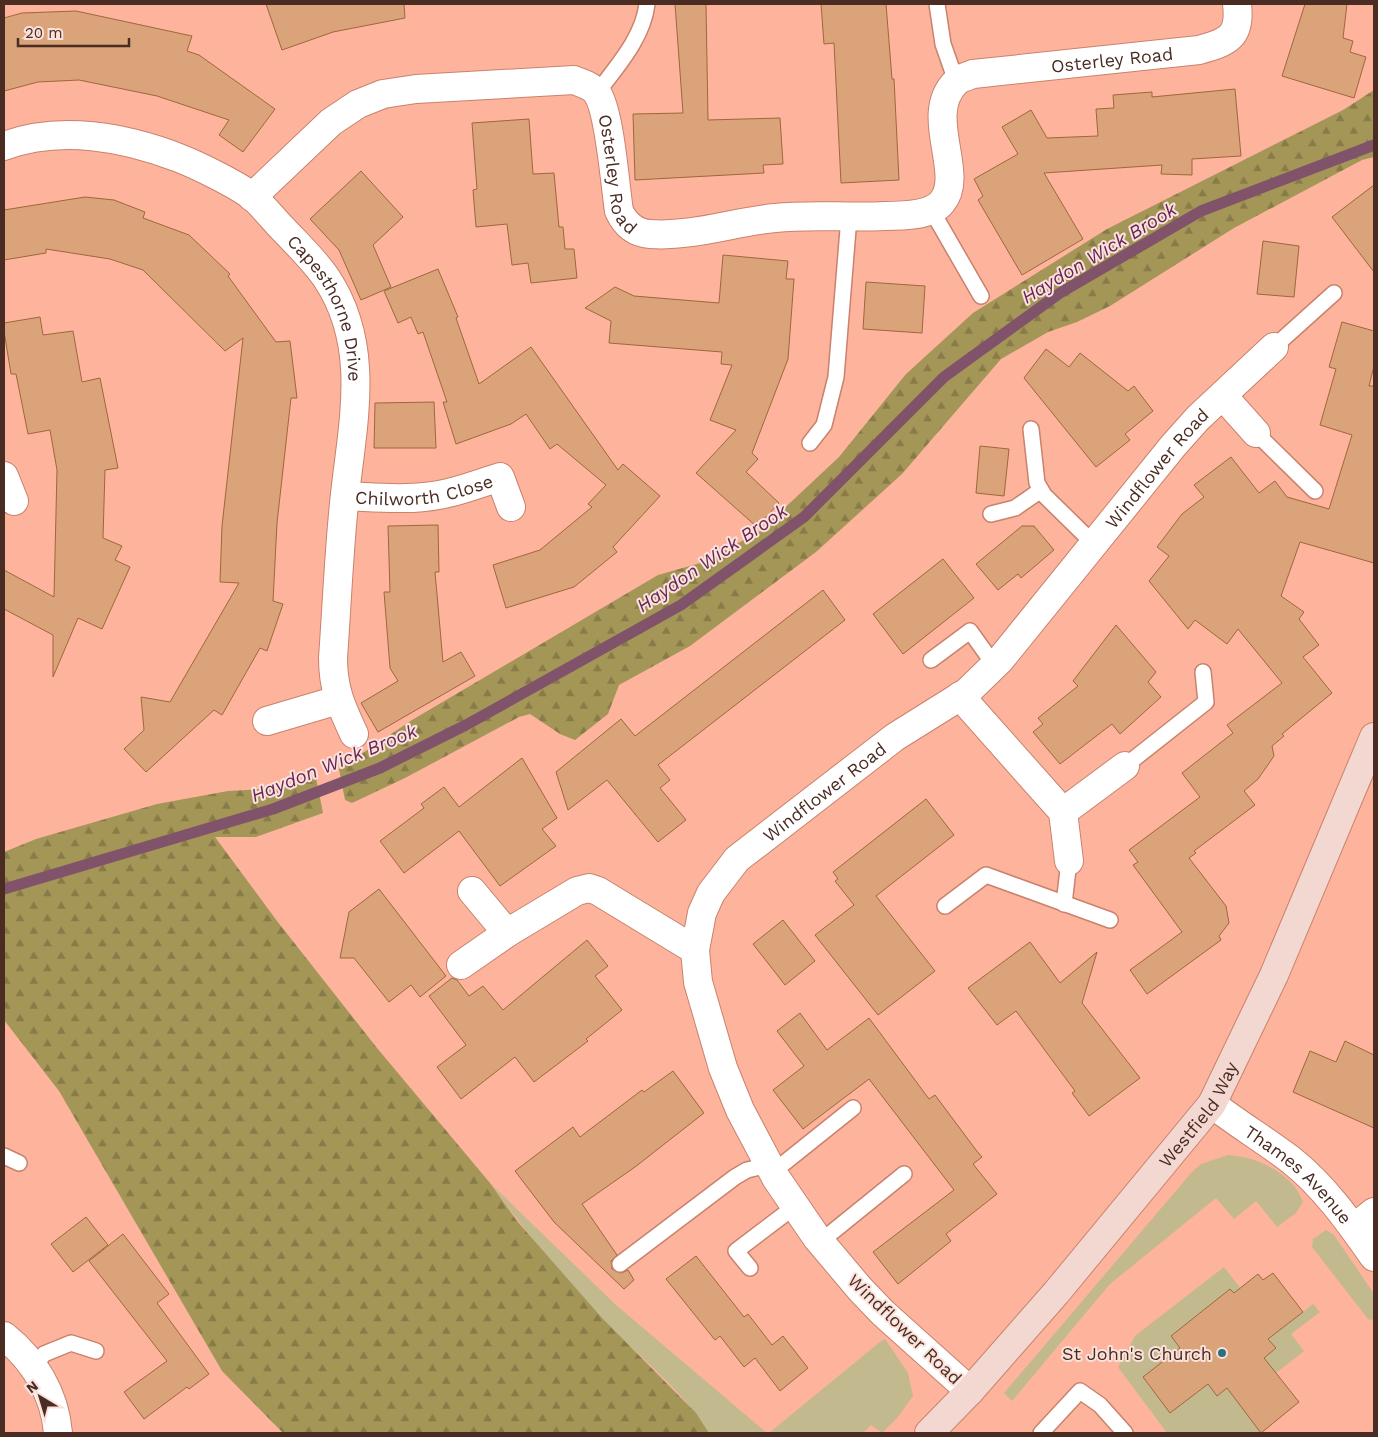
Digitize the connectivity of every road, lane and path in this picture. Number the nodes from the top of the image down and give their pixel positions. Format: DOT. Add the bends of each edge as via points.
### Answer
graph roads {
  1 [pos="646,4"];
  2 [pos="937,4"];
  3 [pos="1237,4"];
  4 [pos="956,81"];
  5 [pos="597,93"];
  6 [pos="4,146"];
  7 [pos="252,197"];
  8 [pos="932,211"];
  9 [pos="848,217"];
  10 [pos="1334,293"];
  11 [pos="980,296"];
  12 [pos="1274,347"];
  13 [pos="1222,396"];
  14 [pos="1031,429"];
  15 [pos="1256,433"];
  16 [pos="810,443"];
  17 [pos="4,476"];
  18 [pos="1041,490"];
  19 [pos="1315,491"];
  20 [pos="345,496"];
  21 [pos="14,501"];
  22 [pos="511,507"];
  23 [pos="991,514"];
  24 [pos="1094,544"];
  25 [pos="931,660"];
  26 [pos="995,666"];
  27 [pos="1203,672"];
  28 [pos="960,696"];
  29 [pos="338,700"];
  30 [pos="267,721"];
  31 [pos="354,734"];
  32 [pos="1374,737"];
  33 [pos="1125,766"];
  34 [pos="1063,812"];
  35 [pos="1070,861"];
  36 [pos="472,891"];
  37 [pos="1064,904"];
  38 [pos="945,906"];
  39 [pos="1110,920"];
  40 [pos="507,933"];
  41 [pos="695,950"];
  42 [pos="462,965"];
  43 [pos="1212,1104"];
  44 [pos="853,1108"];
  45 [pos="4,1156"];
  46 [pos="18,1163"];
  47 [pos="771,1168"];
  48 [pos="904,1174"];
  49 [pos="794,1207"];
  50 [pos="1364,1220"];
  51 [pos="820,1242"];
  52 [pos="1374,1257"];
  53 [pos="620,1264"];
  54 [pos="750,1268"];
  55 [pos="4,1336"];
  56 [pos="96,1351"];
  57 [pos="34,1367"];
  58 [pos="970,1391"];
  59 [pos="58,1433"];
  60 [pos="929,1433"];
  61 [pos="1041,1433"];
  62 [pos="1125,1433"];
  1 -- 5 [label="lane" via="641,28 633,43"];
  2 -- 4 [label="lane" via="943,44"];
  3 -- 4 [label="street, Osterley Road" via="1238,24 1232,37 1199,50 973,74"];
  4 -- 8 [label="street" via="944,99 942,117 949,183 943,201"];
  5 -- 7 [label="street, Osterley Road" via="574,80 416,89 383,94 358,104 331,122"];
  5 -- 9 [label="street, Osterley Road" via="607,126 619,211 624,222 635,230 670,234 776,218"];
  6 -- 7 [label="street, Capesthorne Drive" via="44,136 105,138 160,151 189,162"];
  7 -- 20 [label="street, Capesthorne Drive" via="326,278 337,297 351,336 357,393"];
  8 -- 9 [label="street, Osterley Road"];
  8 -- 11 [label="lane"];
  9 -- 16 [label="lane" via="836,377 824,425"];
  10 -- 12 [label="lane, Windflower Road"];
  12 -- 13 [label="street, Windflower Road"];
  13 -- 15 [label="street, Windflower Road"];
  13 -- 24 [label="street, Windflower Road" via="1173,446"];
  14 -- 18 [label="lane, Windflower Road" via="1034,468"];
  15 -- 19 [label="lane, Windflower Road"];
  17 -- 21 [label="street"];
  18 -- 23 [label="lane" via="1015,508"];
  18 -- 24 [label="lane, Windflower Road"];
  20 -- 22 [label="street, Chilworth Close" via="424,497 450,493 500,477"];
  20 -- 29 [label="street, Capesthorne Drive" via="333,658"];
  24 -- 26 [label="street, Windflower Road"];
  25 -- 26 [label="lane" via="970,631"];
  26 -- 28 [label="street, Windflower Road"];
  27 -- 33 [label="lane" via="1206,702"];
  28 -- 34 [label="street"];
  28 -- 41 [label="street, Windflower Road" via="895,737 737,859 711,893 702,913"];
  29 -- 30 [label="street"];
  29 -- 31 [label="street, Capesthorne Drive"];
  32 -- 43 [label="main road, Westfield Way" via="1274,975"];
  33 -- 34 [label="street"];
  34 -- 35 [label="street"];
  35 -- 37 [label="lane"];
  36 -- 40 [label="street"];
  37 -- 38 [label="lane" via="986,875"];
  37 -- 39 [label="lane"];
  40 -- 41 [label="street" via="576,891 589,888"];
  40 -- 42 [label="street"];
  41 -- 47 [label="street, Windflower Road" via="698,982 723,1068 740,1110"];
  43 -- 50 [label="street, Thames Avenue" via="1292,1161 1324,1192"];
  43 -- 58 [label="main road, Westfield Way" via="1056,1293"];
  44 -- 47 [label="lane"];
  45 -- 46 [label="lane"];
  47 -- 49 [label="street, Windflower Road"];
  47 -- 53 [label="lane" via="747,1170 735,1177"];
  48 -- 51 [label="lane"];
  49 -- 51 [label="street, Windflower Road"];
  49 -- 54 [label="lane" via="736,1251"];
  50 -- 52 [label="street, Thames Avenue"];
  51 -- 58 [label="street, Windflower Road" via="882,1313"];
  55 -- 57 [label="street"];
  56 -- 57 [label="lane" via="71,1343 44,1354"];
  57 -- 59 [label="street" via="54,1409"];
  58 -- 60 [label="main road, Westfield Way"];
  61 -- 62 [label="lane" via="1080,1391 1100,1405"];
}
